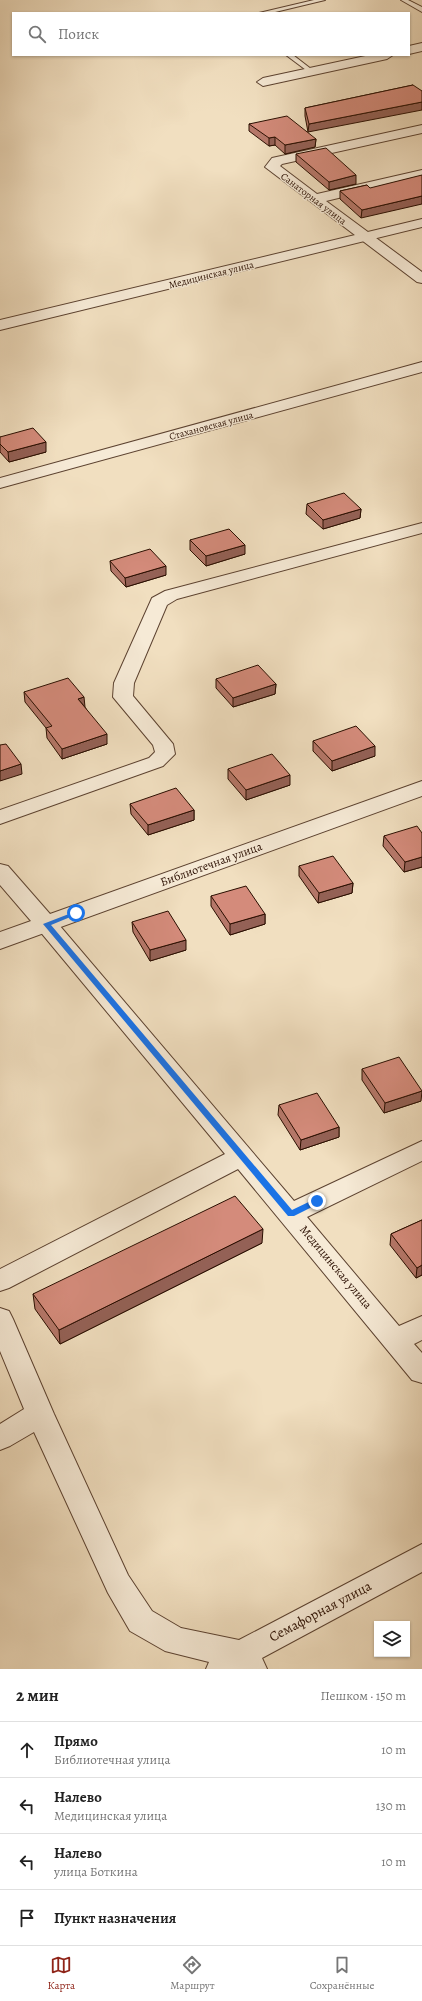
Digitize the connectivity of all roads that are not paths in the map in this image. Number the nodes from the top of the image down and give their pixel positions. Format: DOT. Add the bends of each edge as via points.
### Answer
graph roads {
  1 [pos="322,0"];
  2 [pos="404,0"];
  3 [pos="422,10"];
  4 [pos="267,12"];
  5 [pos="422,47"];
  6 [pos="410,50"];
  7 [pos="290,56"];
  8 [pos="384,56"];
  9 [pos="312,72"];
  10 [pos="263,82"];
  11 [pos="419,135"];
  12 [pos="422,174"];
  13 [pos="315,199"];
  14 [pos="422,223"];
  15 [pos="365,237"];
  16 [pos="422,279"];
  17 [pos="0,325"];
  18 [pos="422,367"];
  19 [pos="0,483"];
  20 [pos="422,528"];
  21 [pos="422,788"];
  22 [pos="0,817"];
  23 [pos="0,871"];
  24 [pos="46,924"];
  25 [pos="0,941"];
  26 [pos="422,1150"];
  27 [pos="242,1156"];
  28 [pos="291,1214"];
  29 [pos="0,1281"];
  30 [pos="0,1319"];
  31 [pos="422,1326"];
  32 [pos="397,1340"];
  33 [pos="422,1372"];
  34 [pos="40,1414"];
  35 [pos="0,1438"];
  36 [pos="422,1557"];
  37 [pos="238,1664"];
  1 -- 4 [label="lane"];
  2 -- 3 [label="lane"];
  5 -- 6 [label="street"];
  7 -- 9 [label="lane"];
  8 -- 9 [label="street"];
  9 -- 10 [label="street"];
  11 -- 13 [label="street, Санаторная улица" via="404,134 274,164 272,167"];
  12 -- 13 [label="street"];
  13 -- 15 [label="street, Санаторная улица"];
  14 -- 15 [label="street, Медицинская улица"];
  15 -- 16 [label="street, Санаторная улица"];
  15 -- 17 [label="street, Медицинская улица"];
  18 -- 19 [label="street, Стахановская улица"];
  20 -- 22 [label="street" via="171,595 159,602 124,683 123,697 163,744 165,754 156,762"];
  21 -- 24 [label="street, Библиотечная улица"];
  23 -- 24 [label="street, Медицинская улица"];
  24 -- 25 [label="street, Библиотечная улица"];
  24 -- 27 [label="street, Медицинская улица"];
  26 -- 28 [label="street"];
  27 -- 28 [label="street, Медицинская улица"];
  27 -- 29 [label="street"];
  28 -- 32 [label="street, Медицинская улица"];
  30 -- 34 [label="street"];
  31 -- 32 [label="street"];
  32 -- 33 [label="street, Медицинская улица"];
  34 -- 35 [label="street"];
  34 -- 37 [label="street" via="118,1584 141,1621 176,1641"];
  36 -- 37 [label="street, Семафорная улица"];
}
